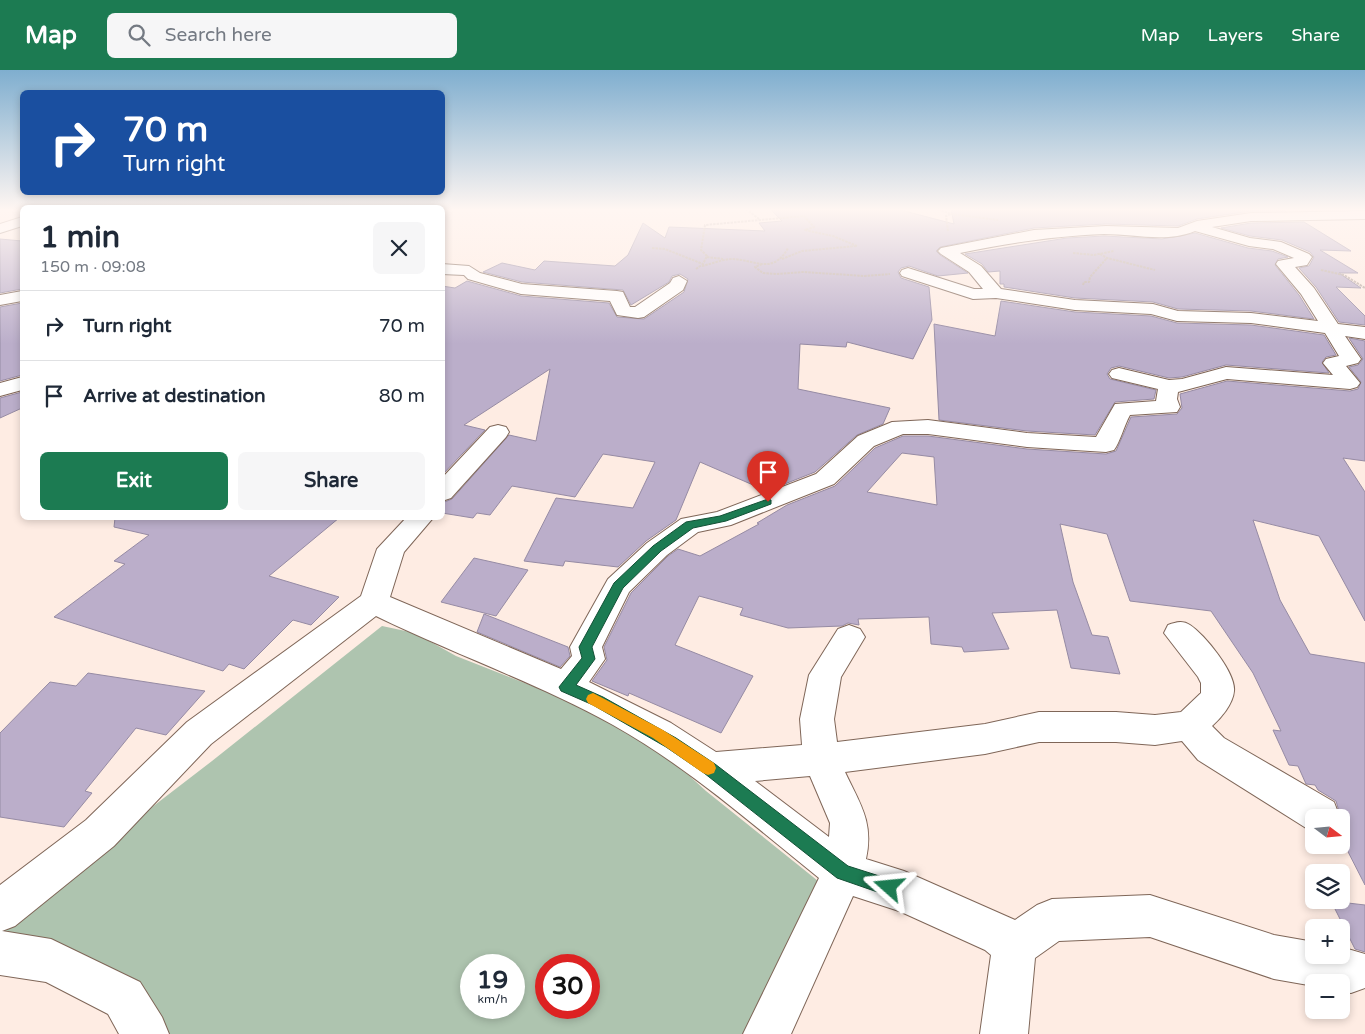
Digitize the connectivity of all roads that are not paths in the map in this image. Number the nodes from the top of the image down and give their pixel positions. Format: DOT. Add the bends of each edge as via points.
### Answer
graph roads {
  1 [pos="951,254"];
  2 [pos="1298,254"];
  3 [pos="445,269"];
  4 [pos="908,273"];
  5 [pos="679,281"];
  6 [pos="996,294"];
  7 [pos="20,296"];
  8 [pos="0,300"];
  9 [pos="1330,329"];
  10 [pos="1365,333"];
  11 [pos="1118,374"];
  12 [pos="1169,386"];
  13 [pos="498,432"];
  14 [pos="445,490"];
  15 [pos="418,520"];
  16 [pos="374,602"];
  17 [pos="1179,633"];
  18 [pos="849,637"];
  19 [pos="566,687"];
  20 [pos="1189,725"];
  21 [pos="821,760"];
  22 [pos="709,769"];
  23 [pos="1310,809"];
  24 [pos="843,872"];
  25 [pos="0,911"];
  26 [pos="1014,946"];
  27 [pos="0,953"];
  28 [pos="1351,971"];
  29 [pos="145,1034"];
  30 [pos="768,1034"];
  31 [pos="1004,1034"];
  1 -- 6 [label="street" via="975,269"];
  2 -- 9 [label="street" via="1304,257 1302,262 1284,264 1308,292"];
  3 -- 5 [label="street" via="470,271 474,276 522,289 617,296 623,311 638,313 677,286"];
  4 -- 6 [label="street" via="973,294"];
  6 -- 9 [label="street" via="1075,305 1153,309 1177,316 1251,318"];
  7 -- 8 [label="street"];
  9 -- 10 [label="street"];
  9 -- 12 [label="street" via="1351,359 1332,363 1350,383 1226,373"];
  11 -- 12 [label="street"];
  12 -- 19 [label="street" via="1166,399 1169,407 1123,409 1109,432 1106,445 900,427 866,441 825,479 722,519 690,525 657,549 618,586 586,647 589,659"];
  13 -- 14 [label="street"];
  15 -- 16 [label="street" via="392,549"];
  16 -- 19 [label="street" via="427,629"];
  16 -- 25 [label="street" via="199,733 100,833"];
  17 -- 20 [label="street" via="1216,678 1218,691 1208,708"];
  18 -- 21 [label="street" via="825,674 817,719"];
  19 -- 22 [label="street" via="658,734"];
  20 -- 21 [label="street" via="1155,730 1039,727 985,739"];
  20 -- 23 [label="street" via="1211,749"];
  21 -- 22 [label="street"];
  21 -- 24 [label="street" via="849,823 849,846"];
  22 -- 24 [label="street"];
  24 -- 26 [label="street" via="904,892 1000,935"];
  24 -- 30 [label="street"];
  26 -- 28 [label="street" via="1052,920 1150,916 1274,957"];
  26 -- 31 [label="street"];
  27 -- 29 [label="street" via="51,961 124,998"];
}
